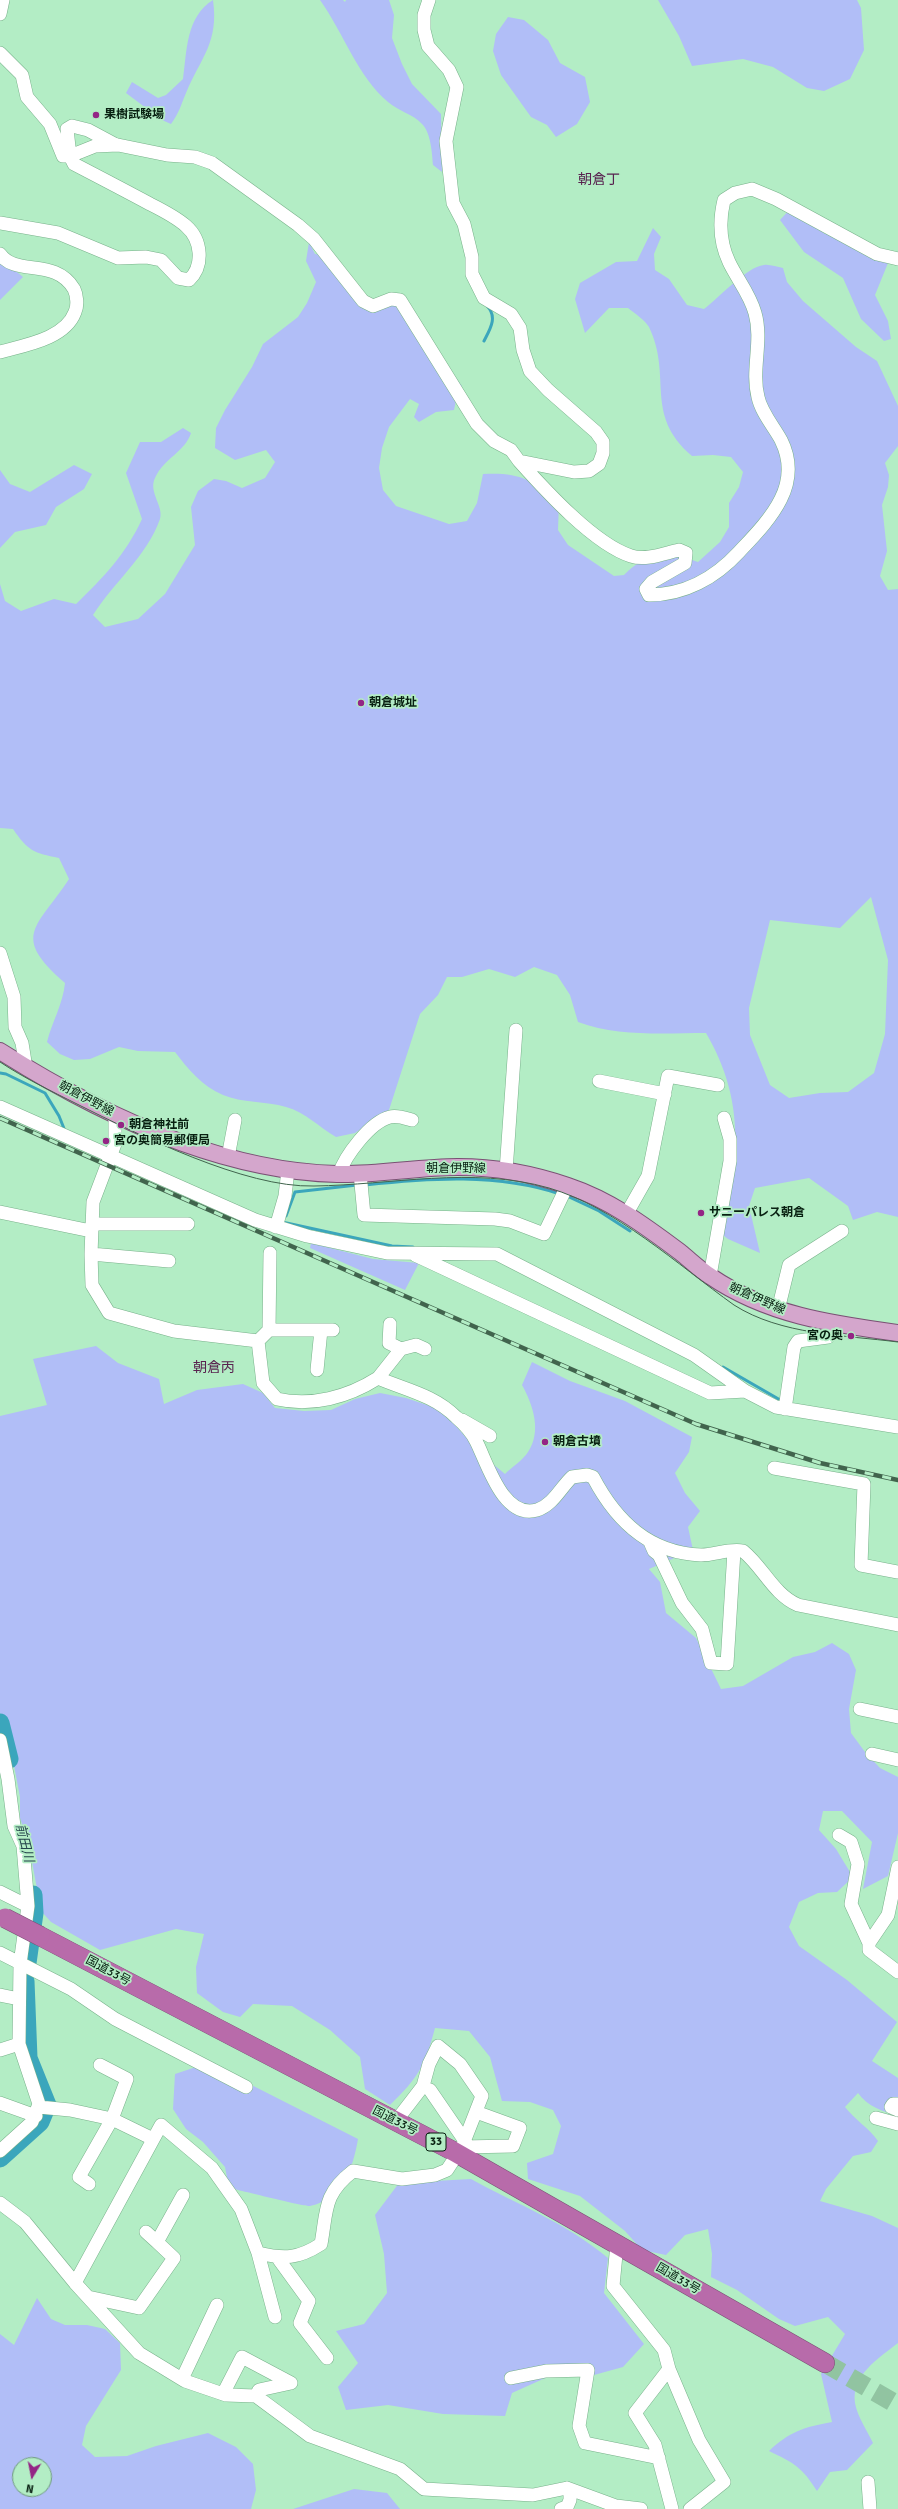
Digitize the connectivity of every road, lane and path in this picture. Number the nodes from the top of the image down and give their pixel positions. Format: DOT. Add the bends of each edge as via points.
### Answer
graph roads {
  1 [pos="3,0"];
  2 [pos="429,0"];
  3 [pos="0,14"];
  4 [pos="0,53"];
  5 [pos="118,145"];
  6 [pos="70,156"];
  7 [pos="0,223"];
  8 [pos="0,254"];
  9 [pos="898,259"];
  10 [pos="0,352"];
  11 [pos="519,461"];
  12 [pos="0,953"];
  13 [pos="516,1030"];
  14 [pos="0,1051"];
  15 [pos="26,1068"];
  16 [pos="599,1081"];
  17 [pos="718,1085"];
  18 [pos="665,1094"];
  19 [pos="0,1108"];
  20 [pos="115,1114"];
  21 [pos="724,1118"];
  22 [pos="235,1120"];
  23 [pos="412,1120"];
  24 [pos="228,1157"];
  25 [pos="110,1158"];
  26 [pos="288,1170"];
  27 [pos="506,1171"];
  28 [pos="360,1173"];
  29 [pos="339,1174"];
  30 [pos="567,1186"];
  31 [pos="0,1212"];
  32 [pos="627,1213"];
  33 [pos="188,1224"];
  34 [pos="91,1227"];
  35 [pos="276,1227"];
  36 [pos="842,1231"];
  37 [pos="270,1253"];
  38 [pos="91,1254"];
  39 [pos="414,1255"];
  40 [pos="169,1261"];
  41 [pos="710,1276"];
  42 [pos="778,1310"];
  43 [pos="390,1324"];
  44 [pos="832,1324"];
  45 [pos="269,1330"];
  46 [pos="898,1333"];
  47 [pos="258,1341"];
  48 [pos="401,1349"];
  49 [pos="425,1349"];
  50 [pos="317,1370"];
  51 [pos="378,1378"];
  52 [pos="745,1391"];
  53 [pos="785,1409"];
  54 [pos="457,1418"];
  55 [pos="898,1427"];
  56 [pos="490,1436"];
  57 [pos="774,1468"];
  58 [pos="649,1540"];
  59 [pos="734,1551"];
  60 [pos="898,1572"];
  61 [pos="898,1625"];
  62 [pos="860,1709"];
  63 [pos="898,1717"];
  64 [pos="0,1740"];
  65 [pos="872,1754"];
  66 [pos="898,1760"];
  67 [pos="839,1835"];
  68 [pos="898,1867"];
  69 [pos="0,1892"];
  70 [pos="28,1906"];
  71 [pos="2,1917"];
  72 [pos="869,1943"];
  73 [pos="0,1954"];
  74 [pos="20,1964"];
  75 [pos="898,1972"];
  76 [pos="0,1995"];
  77 [pos="19,1999"];
  78 [pos="19,2044"];
  79 [pos="0,2050"];
  80 [pos="100,2065"];
  81 [pos="246,2088"];
  82 [pos="430,2090"];
  83 [pos="0,2103"];
  84 [pos="898,2104"];
  85 [pos="42,2110"];
  86 [pos="898,2110"];
  87 [pos="476,2112"];
  88 [pos="876,2118"];
  89 [pos="112,2119"];
  90 [pos="396,2121"];
  91 [pos="898,2124"];
  92 [pos="153,2139"];
  93 [pos="461,2147"];
  94 [pos="0,2151"];
  95 [pos="89,2184"];
  96 [pos="183,2195"];
  97 [pos="0,2203"];
  98 [pos="146,2232"];
  99 [pos="157,2242"];
  100 [pos="617,2244"];
  101 [pos="258,2253"];
  102 [pos="278,2257"];
  103 [pos="75,2283"];
  104 [pos="88,2297"];
  105 [pos="217,2305"];
  106 [pos="275,2317"];
  107 [pos="327,2358"];
  108 [pos="825,2363"];
  109 [pos="668,2369"];
  110 [pos="511,2378"];
  111 [pos="182,2379"];
  112 [pos="223,2394"];
  113 [pos="256,2396"];
  114 [pos="659,2458"];
  115 [pos="868,2482"];
  116 [pos="567,2488"];
  117 [pos="560,2509"];
  118 [pos="641,2509"];
  119 [pos="672,2509"];
  120 [pos="690,2509"];
  121 [pos="870,2509"];
  1 -- 3 [label="street"];
  2 -- 11 [label="street" via="424,15 428,46 449,70 457,87 446,141 453,203 464,224 472,257 472,274 484,298 511,314 520,328 523,350 530,371 596,432 602,442 603,453 599,464 589,471 574,472"];
  4 -- 6 [label="street" via="22,75 27,97 50,124 63,156"];
  5 -- 6 [label="street" via="95,146"];
  5 -- 6 [label="street" via="88,130 72,126 67,130"];
  5 -- 11 [label="street" via="167,155 195,157 212,163 298,225 314,240 363,301 373,306 391,299 400,300 477,424 494,441 511,450"];
  6 -- 7 [label="street" via="74,164 168,214 187,227 198,246 200,264 197,273 189,280 178,278 162,260 146,257 118,258 58,233"];
  8 -- 10 [label="street" via="18,266 50,269 68,280 76,293 77,309 71,322 58,333"];
  9 -- 11 [label="street" via="877,254 776,199 752,189 735,193 724,200 719,222 728,261 747,292 755,313 759,348 755,379 758,399 782,442 789,466 785,492 768,521 730,562 695,586 681,592 649,595 646,589 652,582 685,563 686,553 680,550 645,557 631,556 586,527"];
  12 -- 15 [label="street" via="14,997 15,1028 22,1043"];
  13 -- 27 [label="street"];
  14 -- 15 [label="main road, 朝倉伊野線"];
  15 -- 20 [label="main road, 朝倉伊野線"];
  16 -- 18 [label="street"];
  17 -- 18 [label="street" via="671,1075 668,1076"];
  18 -- 32 [label="street" via="648,1176"];
  19 -- 25 [label="street"];
  20 -- 24 [label="main road, 朝倉伊野線" via="168,1138"];
  20 -- 25 [label="street" via="115,1144"];
  21 -- 41 [label="street" via="730,1139 730,1161"];
  22 -- 24 [label="street"];
  23 -- 29 [label="street" via="392,1116 382,1120 355,1146 342,1164"];
  24 -- 26 [label="main road, 朝倉伊野線"];
  25 -- 34 [label="street" via="93,1202"];
  25 -- 35 [label="street"];
  26 -- 29 [label="main road, 朝倉伊野線"];
  26 -- 35 [label="street" via="285,1196"];
  27 -- 28 [label="main road, 朝倉伊野線" via="459,1167"];
  27 -- 30 [label="main road, 朝倉伊野線"];
  28 -- 29 [label="main road, 朝倉伊野線"];
  28 -- 30 [label="street" via="364,1215 495,1219 510,1221 544,1234"];
  30 -- 32 [label="main road, 朝倉伊野線"];
  31 -- 34 [label="street"];
  32 -- 41 [label="main road, 朝倉伊野線"];
  33 -- 34 [label="street"];
  34 -- 38 [label="street"];
  35 -- 39 [label="street" via="387,1254"];
  36 -- 42 [label="street" via="789,1265"];
  37 -- 45 [label="street"];
  38 -- 40 [label="street"];
  38 -- 47 [label="street" via="92,1285 109,1313 174,1330"];
  39 -- 52 [label="street" via="710,1393"];
  39 -- 52 [label="street" via="497,1254 694,1355"];
  41 -- 42 [label="main road, 朝倉伊野線" via="752,1300"];
  42 -- 44 [label="main road, 朝倉伊野線"];
  43 -- 48 [label="street" via="389,1343"];
  44 -- 46 [label="main road, 朝倉伊野線"];
  44 -- 53 [label="street" via="828,1337 798,1341 794,1347"];
  45 -- 47 [label="street"];
  45 -- 50 [label="street" via="327,1330"];
  47 -- 51 [label="street" via="263,1383 276,1399 326,1400 340,1397"];
  48 -- 49 [label="street" via="416,1345"];
  48 -- 51 [label="street"];
  51 -- 54 [label="street" via="429,1397"];
  52 -- 53 [label="street"];
  53 -- 55 [label="street"];
  54 -- 56 [label="street"];
  54 -- 58 [label="street" via="475,1438 500,1492 517,1508 537,1510 547,1504 572,1477 587,1475 593,1477 604,1499 619,1518"];
  57 -- 60 [label="street" via="864,1484 861,1564"];
  58 -- 59 [label="street" via="669,1551 692,1555"];
  58 -- 59 [label="street" via="650,1547 659,1555 682,1603 702,1629 711,1663 727,1664"];
  59 -- 61 [label="street" via="744,1551 756,1561 785,1599 798,1605"];
  62 -- 63 [label="street"];
  64 -- 70 [label="street" via="14,1826 23,1846"];
  65 -- 66 [label="street"];
  67 -- 72 [label="street" via="851,1842 858,1864 851,1904"];
  68 -- 72 [label="street" via="888,1915"];
  69 -- 70 [label="street"];
  70 -- 74 [label="street"];
  71 -- 90 [label="highway, 国道33号 / 33, bridge"];
  72 -- 75 [label="street" via="869,1950"];
  73 -- 74 [label="street"];
  74 -- 77 [label="street"];
  74 -- 81 [label="street" via="71,1990 115,2019"];
  76 -- 77 [label="street"];
  77 -- 78 [label="street"];
  78 -- 79 [label="street"];
  78 -- 85 [label="street"];
  80 -- 89 [label="street" via="127,2079"];
  82 -- 93 [label="street"];
  83 -- 85 [label="street"];
  84 -- 86 [label="street" via="891,2107"];
  85 -- 89 [label="street"];
  85 -- 94 [label="street"];
  87 -- 90 [label="street" via="482,2096 460,2064 438,2046 429,2064 423,2086"];
  87 -- 93 [label="street"];
  87 -- 93 [label="street" via="520,2128 513,2146"];
  88 -- 91 [label="street"];
  89 -- 92 [label="street"];
  89 -- 95 [label="street" via="79,2177"];
  90 -- 93 [label="highway, 国道33号 / 33"];
  92 -- 101 [label="street" via="161,2125 212,2168 241,2209"];
  92 -- 103 [label="street"];
  93 -- 100 [label="highway, 国道33号 / 33"];
  93 -- 102 [label="street" via="447,2170 435,2175 402,2179 353,2171 338,2183 327,2205 321,2244 303,2255"];
  96 -- 99 [label="street"];
  97 -- 103 [label="street" via="25,2222"];
  98 -- 99 [label="street"];
  99 -- 104 [label="street" via="174,2258 139,2308"];
  100 -- 108 [label="highway, 国道33号 / 33"];
  100 -- 109 [label="street" via="612,2286 664,2350"];
  101 -- 102 [label="street"];
  101 -- 106 [label="street"];
  102 -- 107 [label="street" via="309,2301 300,2323"];
  103 -- 104 [label="street"];
  104 -- 111 [label="street" via="138,2353"];
  105 -- 111 [label="street"];
  109 -- 114 [label="street" via="635,2413 655,2445"];
  109 -- 120 [label="street" via="699,2440 724,2482"];
  110 -- 114 [label="street" via="546,2371 588,2370 580,2426 585,2444"];
  111 -- 112 [label="street"];
  112 -- 113 [label="street"];
  112 -- 113 [label="street" via="242,2357 291,2383 260,2390"];
  113 -- 116 [label="street" via="310,2436 400,2469 424,2489 533,2495"];
  114 -- 119 [label="street"];
  115 -- 121 [label="street"];
  116 -- 117 [label="street" via="570,2490 570,2500 567,2507"];
  116 -- 118 [label="street" via="616,2506"];
}
